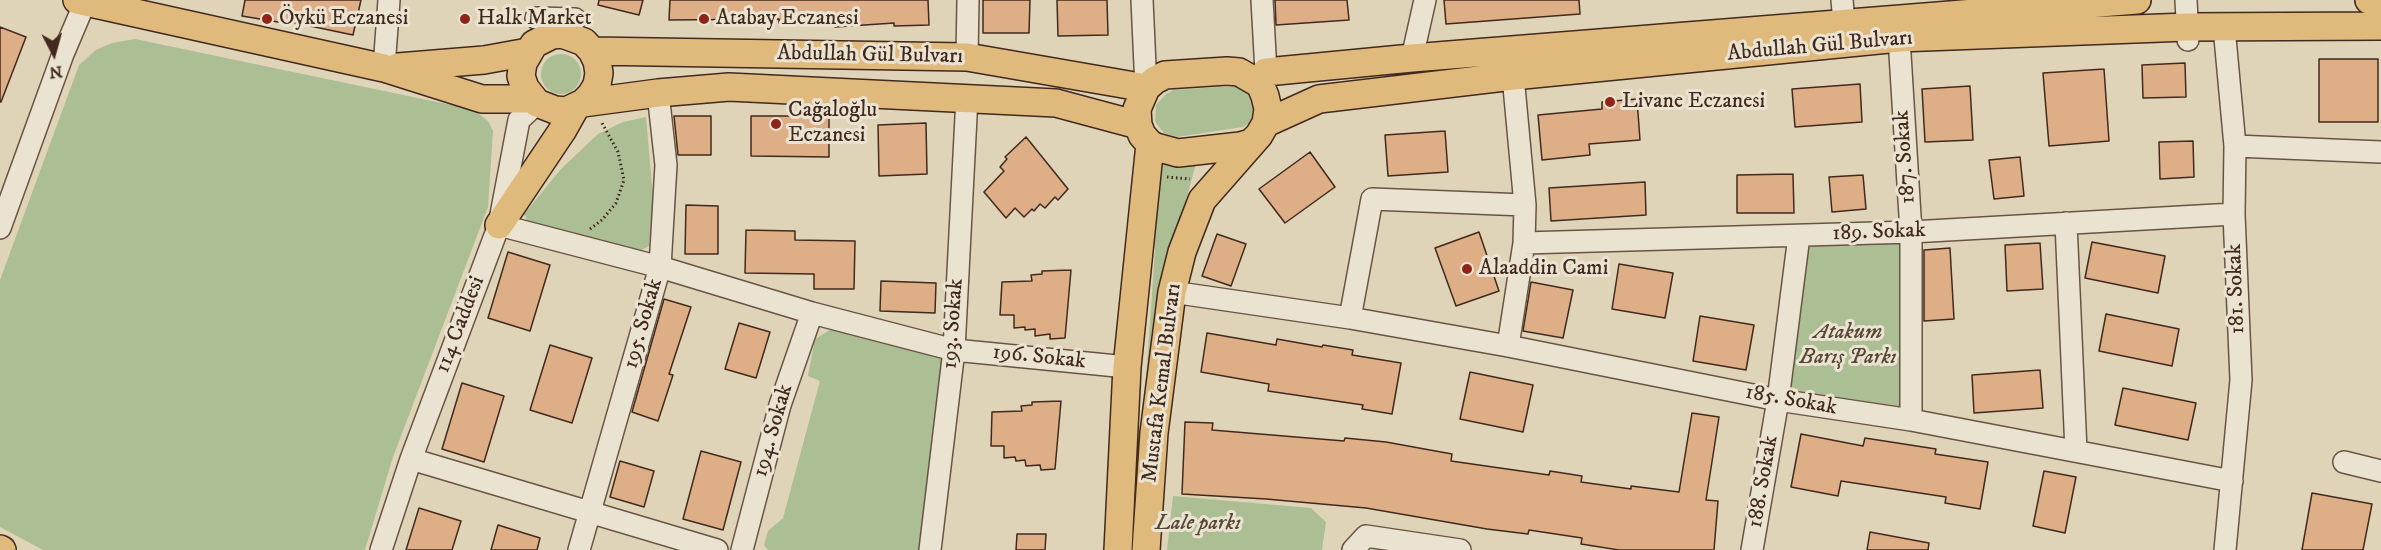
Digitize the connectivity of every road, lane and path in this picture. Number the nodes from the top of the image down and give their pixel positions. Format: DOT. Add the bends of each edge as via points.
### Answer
graph roads {
  1 [pos="389,0"];
  2 [pos="968,0"];
  3 [pos="1142,0"];
  4 [pos="1262,0"];
  5 [pos="1425,0"];
  6 [pos="2137,0"];
  7 [pos="2186,0"];
  8 [pos="2369,0"];
  9 [pos="83,1"];
  10 [pos="2381,1"];
  11 [pos="2022,4"];
  12 [pos="1843,11"];
  13 [pos="536,18"];
  14 [pos="565,18"];
  15 [pos="2381,26"];
  16 [pos="2224,27"];
  17 [pos="2188,34"];
  18 [pos="1899,38"];
  19 [pos="592,51"];
  20 [pos="528,52"];
  21 [pos="968,57"];
  22 [pos="1412,58"];
  23 [pos="384,68"];
  24 [pos="1513,76"];
  25 [pos="1263,78"];
  26 [pos="1146,88"];
  27 [pos="658,93"];
  28 [pos="967,97"];
  29 [pos="534,101"];
  30 [pos="583,105"];
  31 [pos="1262,129"];
  32 [pos="1144,134"];
  33 [pos="2235,146"];
  34 [pos="2381,152"];
  35 [pos="1147,177"];
  36 [pos="1215,185"];
  37 [pos="1525,205"];
  38 [pos="2234,214"];
  39 [pos="2066,223"];
  40 [pos="499,225"];
  41 [pos="0,228"];
  42 [pos="1911,232"];
  43 [pos="1799,236"];
  44 [pos="567,242"];
  45 [pos="1524,243"];
  46 [pos="660,267"];
  47 [pos="1172,292"];
  48 [pos="812,313"];
  49 [pos="1350,318"];
  50 [pos="1508,346"];
  51 [pos="954,350"];
  52 [pos="1126,367"];
  53 [pos="1778,400"];
  54 [pos="1911,420"];
  55 [pos="2076,452"];
  56 [pos="411,459"];
  57 [pos="2344,462"];
  58 [pos="2381,471"];
  59 [pos="2232,481"];
  60 [pos="590,513"];
  61 [pos="381,550"];
  62 [pos="579,550"];
  63 [pos="717,550"];
  64 [pos="742,550"];
  65 [pos="930,550"];
  66 [pos="1118,550"];
  67 [pos="1146,550"];
  68 [pos="1353,550"];
  69 [pos="1460,550"];
  70 [pos="1752,550"];
  71 [pos="2225,550"];
  1 -- 23 [label="street"];
  2 -- 21 [label="street"];
  3 -- 26 [label="street"];
  4 -- 25 [label="street"];
  5 -- 22 [label="street"];
  6 -- 11 [label="main road, Abdullah Gül Bulvarı"];
  7 -- 17 [label="street"];
  8 -- 10 [label="main road"];
  9 -- 23 [label="main road"];
  9 -- 41 [label="street"];
  11 -- 12 [label="main road, Abdullah Gül Bulvarı"];
  12 -- 22 [label="main road, Abdullah Gül Bulvarı"];
  13 -- 14 [label="street"];
  14 -- 19 [label="main road" via="573,37"];
  14 -- 20 [label="main road"];
  15 -- 16 [label="main road, Abdullah Gül Bulvarı"];
  16 -- 17 [label="main road, Abdullah Gül Bulvarı"];
  16 -- 33 [label="street, 181. Sokak"];
  17 -- 18 [label="main road, Abdullah Gül Bulvarı"];
  18 -- 24 [label="main road, Abdullah Gül Bulvarı"];
  18 -- 42 [label="street, 187. Sokak"];
  19 -- 21 [label="main road, Abdullah Gül Bulvarı"];
  19 -- 30 [label="main road" via="599,73 597,85"];
  20 -- 23 [label="main road" via="484,60"];
  20 -- 29 [label="main road" via="521,76"];
  21 -- 26 [label="main road, Abdullah Gül Bulvarı"];
  22 -- 25 [label="main road, Abdullah Gül Bulvarı"];
  23 -- 29 [label="main road" via="482,99"];
  24 -- 31 [label="main road, Abdullah Gül Bulvarı" via="1319,99"];
  24 -- 37 [label="street"];
  25 -- 26 [label="main road" via="1227,71 1165,75"];
  25 -- 31 [label="main road" via="1268,109"];
  26 -- 32 [label="main road, Mustafa Kemal Bulvarı" via="1137,109"];
  27 -- 28 [label="main road, Abdullah Gül Bulvarı" via="729,87"];
  27 -- 30 [label="main road, Abdullah Gül Bulvarı"];
  27 -- 46 [label="street, 195. Sokak" via="666,165"];
  28 -- 32 [label="main road, Abdullah Gül Bulvarı" via="1056,104"];
  28 -- 51 [label="street, 193. Sokak"];
  29 -- 30 [label="main road" via="555,110"];
  29 -- 40 [label="street, 114 Caddesi" via="519,120"];
  30 -- 40 [label="main road"];
  30 -- 44 [label="path" via="618,152 624,180 616,203 602,220"];
  31 -- 32 [label="main road, Abdullah Gül Bulvarı" via="1251,143 1178,153 1167,152"];
  31 -- 36 [label="main road, Mustafa Kemal Bulvarı"];
  32 -- 35 [label="main road, Mustafa Kemal Bulvarı"];
  33 -- 34 [label="street"];
  33 -- 38 [label="street, 181. Sokak"];
  35 -- 36 [label="path" via="1197,179"];
  35 -- 52 [label="main road, Mustafa Kemal Bulvarı"];
  36 -- 47 [label="main road, Mustafa Kemal Bulvarı" via="1202,200"];
  37 -- 45 [label="street"];
  37 -- 49 [label="street" via="1372,199"];
  38 -- 39 [label="street, 189. Sokak"];
  38 -- 59 [label="street, 181. Sokak" via="2241,380"];
  39 -- 42 [label="street, 189. Sokak"];
  39 -- 55 [label="street"];
  40 -- 44 [label="street, 196. Sokak"];
  40 -- 56 [label="street, 114 Caddesi"];
  42 -- 43 [label="street, 189. Sokak"];
  42 -- 54 [label="street, 187. Sokak"];
  43 -- 45 [label="street, 189. Sokak"];
  43 -- 53 [label="street, 188. Sokak"];
  44 -- 46 [label="street, 196. Sokak"];
  45 -- 50 [label="street"];
  46 -- 48 [label="street, 196. Sokak"];
  46 -- 60 [label="street, 195. Sokak"];
  47 -- 49 [label="street, 185. Sokak"];
  47 -- 67 [label="main road, Mustafa Kemal Bulvarı" via="1154,433"];
  48 -- 51 [label="street, 196. Sokak"];
  48 -- 64 [label="street, 194. Sokak" via="780,405"];
  49 -- 50 [label="street, 185. Sokak"];
  50 -- 53 [label="street, 185. Sokak"];
  51 -- 52 [label="street, 196. Sokak"];
  51 -- 65 [label="street, 193. Sokak"];
  52 -- 66 [label="main road, Mustafa Kemal Bulvarı"];
  53 -- 54 [label="street, 185. Sokak"];
  53 -- 70 [label="street, 188. Sokak"];
  54 -- 55 [label="street, 185. Sokak"];
  55 -- 59 [label="street, 185. Sokak"];
  56 -- 60 [label="street"];
  56 -- 61 [label="street, 114 Caddesi"];
  57 -- 58 [label="street"];
  59 -- 71 [label="street, 181. Sokak"];
  60 -- 62 [label="street, 195. Sokak"];
  60 -- 63 [label="street"];
  68 -- 69 [label="street" via="1366,536"];
}
